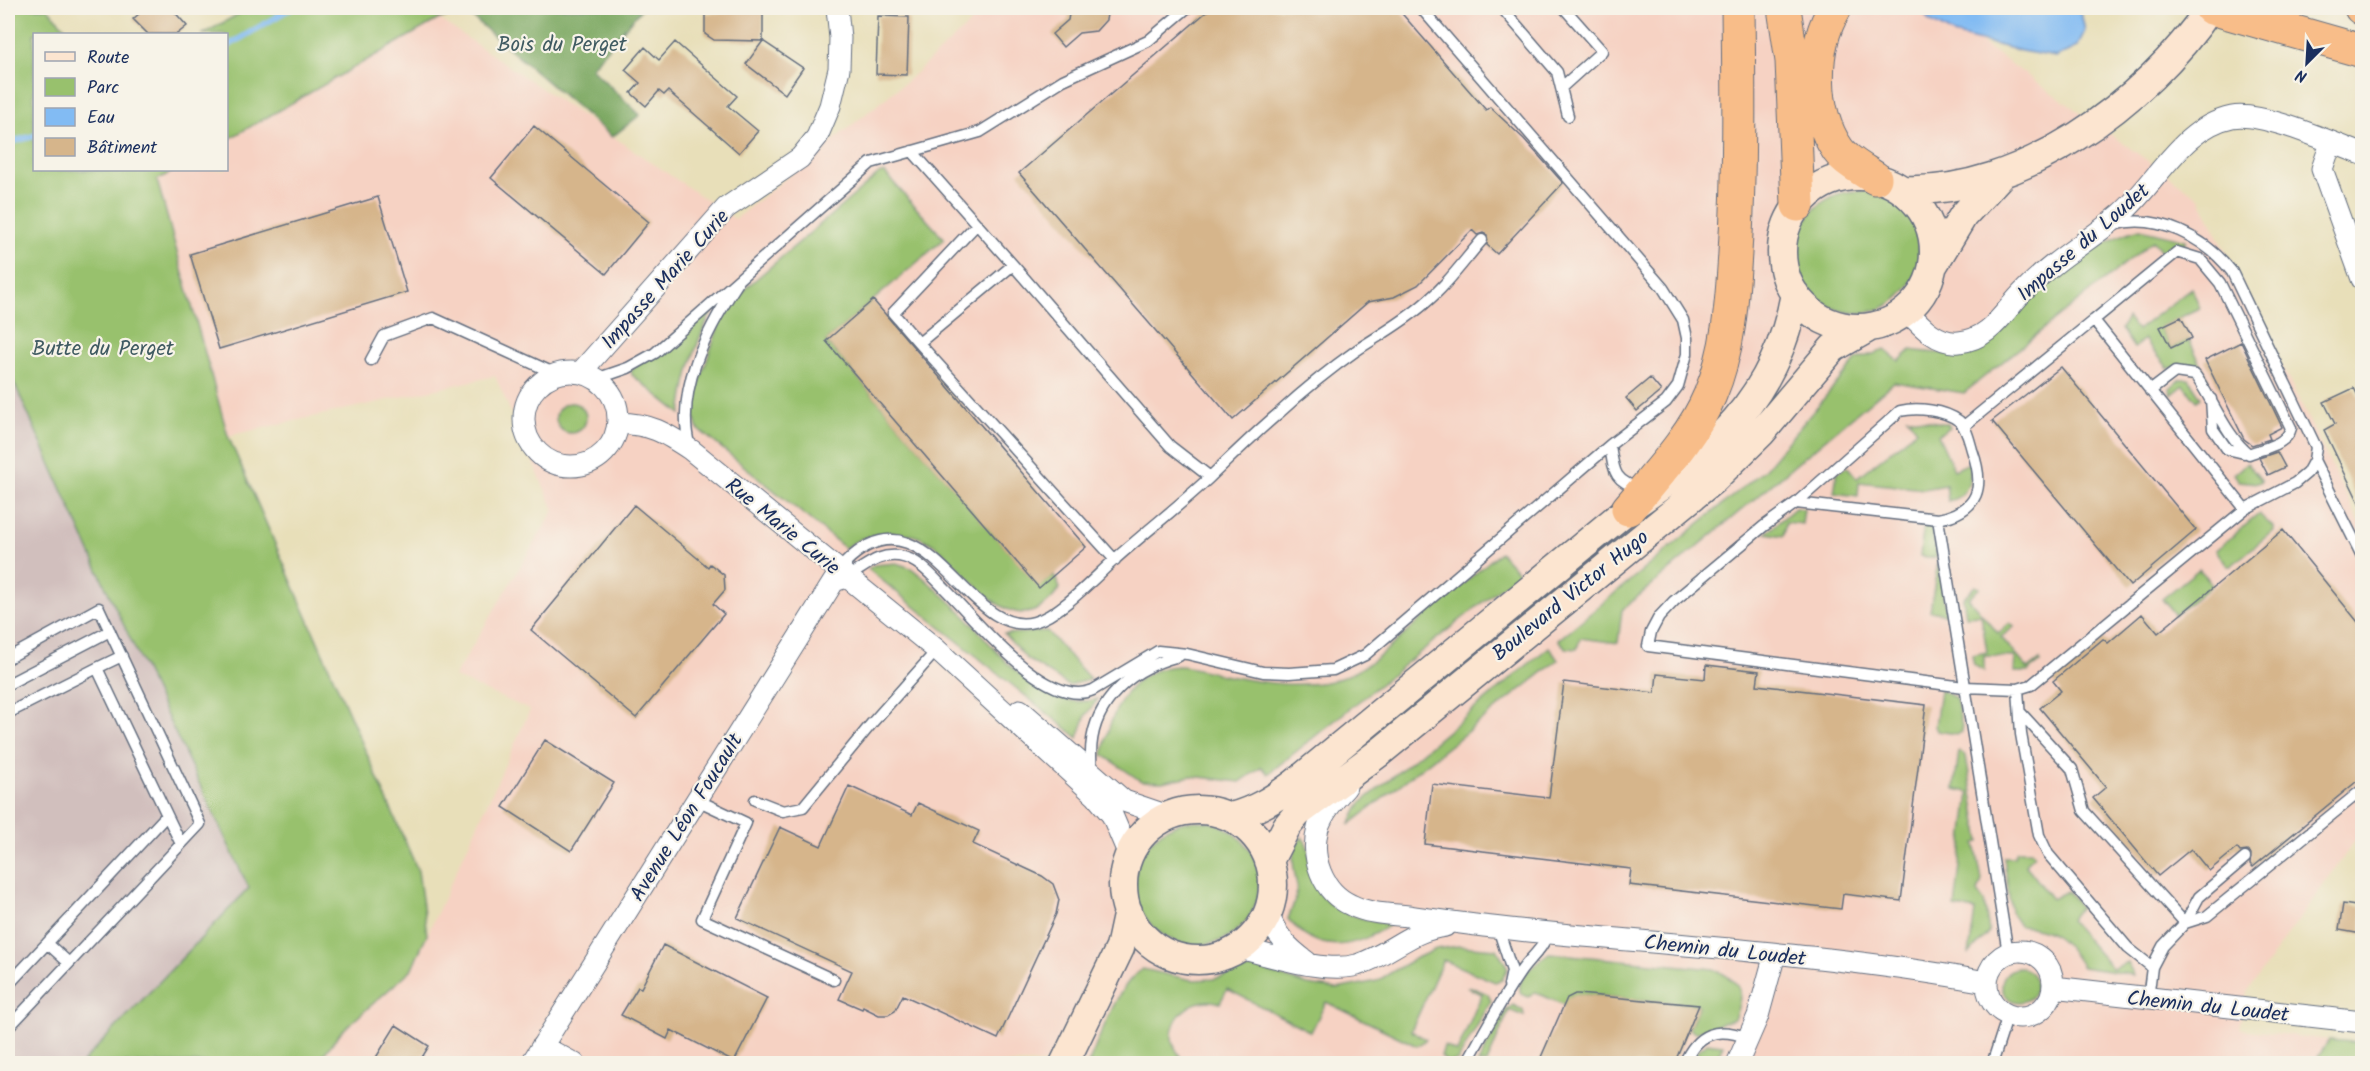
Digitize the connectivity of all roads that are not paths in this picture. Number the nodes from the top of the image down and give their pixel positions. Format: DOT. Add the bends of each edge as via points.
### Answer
graph roads {
  1 [pos="837,8"];
  2 [pos="1187,8"];
  3 [pos="1421,8"];
  4 [pos="1502,8"];
  5 [pos="1564,8"];
  6 [pos="1738,8"];
  7 [pos="1784,8"];
  8 [pos="1835,8"];
  9 [pos="2211,8"];
  10 [pos="2253,8"];
  11 [pos="2362,49"];
  12 [pos="1562,87"];
  13 [pos="1568,116"];
  14 [pos="2331,143"];
  15 [pos="912,151"];
  16 [pos="2362,154"];
  17 [pos="2002,174"];
  18 [pos="1889,184"];
  19 [pos="1798,205"];
  20 [pos="977,224"];
  21 [pos="2099,231"];
  22 [pos="1482,240"];
  23 [pos="1934,264"];
  24 [pos="1013,265"];
  25 [pos="746,271"];
  26 [pos="2362,279"];
  27 [pos="1795,294"];
  28 [pos="1906,311"];
  29 [pos="2094,320"];
  30 [pos="1870,327"];
  31 [pos="919,343"];
  32 [pos="371,360"];
  33 [pos="556,374"];
  34 [pos="588,376"];
  35 [pos="2150,391"];
  36 [pos="618,423"];
  37 [pos="1964,426"];
  38 [pos="1610,445"];
  39 [pos="691,450"];
  40 [pos="2314,460"];
  41 [pos="1210,477"];
  42 [pos="1643,496"];
  43 [pos="1796,503"];
  44 [pos="2246,509"];
  45 [pos="1938,519"];
  46 [pos="2362,556"];
  47 [pos="1115,560"];
  48 [pos="846,577"];
  49 [pos="110,631"];
  50 [pos="937,650"];
  51 [pos="1187,654"];
  52 [pos="122,656"];
  53 [pos="8,658"];
  54 [pos="97,668"];
  55 [pos="8,684"];
  56 [pos="1964,687"];
  57 [pos="2018,689"];
  58 [pos="2020,712"];
  59 [pos="8,713"];
  60 [pos="1380,752"];
  61 [pos="1092,773"];
  62 [pos="2362,790"];
  63 [pos="697,800"];
  64 [pos="754,800"];
  65 [pos="167,815"];
  66 [pos="1168,816"];
  67 [pos="1231,817"];
  68 [pos="181,844"];
  69 [pos="1129,855"];
  70 [pos="2245,858"];
  71 [pos="1269,861"];
  72 [pos="1128,911"];
  73 [pos="1268,913"];
  74 [pos="2185,923"];
  75 [pos="1462,925"];
  76 [pos="1498,928"];
  77 [pos="1548,933"];
  78 [pos="47,943"];
  79 [pos="1159,948"];
  80 [pos="1238,948"];
  81 [pos="2008,953"];
  82 [pos="1775,954"];
  83 [pos="69,963"];
  84 [pos="1308,963"];
  85 [pos="2152,967"];
  86 [pos="834,980"];
  87 [pos="1986,982"];
  88 [pos="8,985"];
  89 [pos="1101,987"];
  90 [pos="2053,987"];
  91 [pos="1506,994"];
  92 [pos="2148,999"];
  93 [pos="2008,1015"];
  94 [pos="2362,1022"];
  95 [pos="8,1028"];
  96 [pos="1748,1038"];
  97 [pos="536,1055"];
  98 [pos="576,1064"];
  99 [pos="1064,1064"];
  100 [pos="1467,1064"];
  101 [pos="1684,1064"];
  102 [pos="1737,1064"];
  103 [pos="1992,1064"];
  1 -- 34 [label="street, Impasse Marie Curie" via="839,69 817,137 800,158 726,208"];
  2 -- 15 [label="lane" via="1148,41 1063,80 980,132"];
  3 -- 38 [label="lane" via="1663,288 1683,320 1687,354 1678,386 1666,402"];
  4 -- 12 [label="lane" via="1557,72"];
  5 -- 12 [label="lane" via="1602,51"];
  6 -- 42 [label="highway" via="1738,201 1724,355 1710,396"];
  7 -- 19 [label="highway" via="1792,61"];
  8 -- 18 [label="highway" via="1828,19 1821,50 1820,108 1839,151"];
  9 -- 11 [label="highway"];
  9 -- 17 [label="main road" via="2152,75 2114,109 2043,156"];
  10 -- 11 [label="highway"];
  12 -- 13 [label="lane"];
  14 -- 16 [label="street, Impasse du Loudet"];
  14 -- 21 [label="street, Impasse du Loudet" via="2262,119 2222,119 2189,141 2136,199"];
  14 -- 26 [label="street" via="2322,169"];
  15 -- 20 [label="lane"];
  15 -- 25 [label="lane" via="871,163"];
  17 -- 18 [label="main road" via="1929,191"];
  17 -- 23 [label="main road" via="1963,216"];
  18 -- 19 [label="main road" via="1860,176 1834,180 1810,192"];
  18 -- 23 [label="main road" via="1918,205 1934,243"];
  19 -- 27 [label="main road" via="1788,221 1782,259"];
  20 -- 24 [label="lane"];
  20 -- 31 [label="lane" via="893,313"];
  21 -- 28 [label="street, Impasse du Loudet" via="2038,277 1985,334 1975,339 1941,339"];
  21 -- 40 [label="lane" via="2116,224 2156,225 2188,234 2215,251 2232,272 2313,435"];
  22 -- 41 [label="lane" via="1425,304 1280,411"];
  23 -- 28 [label="main road" via="1919,298"];
  24 -- 31 [label="lane"];
  24 -- 41 [label="lane" via="1170,446"];
  25 -- 34 [label="lane" via="655,353"];
  25 -- 39 [label="lane" via="712,323 701,349 687,413"];
  27 -- 30 [label="main road" via="1804,306 1827,322"];
  27 -- 42 [label="main road, Boulevard Victor Hugo" via="1779,352 1750,405 1721,438"];
  28 -- 30 [label="main road" via="1889,322"];
  29 -- 35 [label="lane"];
  29 -- 35 [label="lane" via="2177,252 2200,259 2220,283 2291,428 2283,441 2249,454 2238,446 2195,375 2175,372"];
  29 -- 37 [label="lane"];
  30 -- 60 [label="main road, Boulevard Victor Hugo" via="1833,348 1761,433 1714,479"];
  31 -- 47 [label="lane"];
  32 -- 33 [label="lane" via="384,336 433,318"];
  33 -- 34 [label="street"];
  33 -- 36 [label="street" via="534,390 526,409 526,430 539,453 564,465 591,462 612,442"];
  34 -- 36 [label="street" via="613,398"];
  35 -- 44 [label="lane"];
  36 -- 39 [label="street, Rue Marie Curie" via="662,430"];
  37 -- 43 [label="lane" via="1947,414 1912,408 1900,411"];
  37 -- 45 [label="lane" via="1980,477 1976,495 1969,506"];
  38 -- 42 [label="lane" via="1617,476"];
  38 -- 51 [label="lane" via="1365,655 1333,670 1289,673 1263,672"];
  39 -- 48 [label="street, Rue Marie Curie"];
  40 -- 44 [label="lane" via="2295,483"];
  40 -- 46 [label="lane"];
  41 -- 47 [label="lane"];
  42 -- 67 [label="main road, Boulevard Victor Hugo" via="1294,784 1272,801"];
  43 -- 45 [label="lane"];
  43 -- 56 [label="lane" via="1674,601 1655,625 1648,646"];
  44 -- 57 [label="lane" via="2031,685"];
  45 -- 56 [label="lane"];
  47 -- 48 [label="lane" via="1062,606 1038,621 1022,624 1009,623 992,614 930,554 915,546 893,541 876,543 846,562"];
  48 -- 50 [label="street, Rue Marie Curie"];
  48 -- 51 [label="lane" via="883,557 912,560 1017,662 1053,688 1068,693 1094,690 1158,651"];
  48 -- 63 [label="street, Avenue Léon Foucault" via="834,581"];
  49 -- 52 [label="lane"];
  49 -- 53 [label="lane" via="99,608"];
  49 -- 55 [label="lane"];
  50 -- 61 [label="street, Rue Marie Curie" via="1043,728"];
  50 -- 64 [label="lane" via="803,807 783,811"];
  50 -- 69 [label="street, Rue Marie Curie" via="1096,796 1113,815"];
  51 -- 61 [label="lane" via="1140,670 1107,702 1092,739"];
  52 -- 54 [label="lane"];
  52 -- 68 [label="lane" via="200,824"];
  54 -- 59 [label="lane"];
  54 -- 65 [label="lane"];
  56 -- 57 [label="lane"];
  56 -- 81 [label="lane"];
  57 -- 58 [label="lane"];
  58 -- 74 [label="lane" via="2072,769 2084,811"];
  58 -- 85 [label="lane" via="2039,835 2048,854 2128,948"];
  60 -- 71 [label="main road, Boulevard Victor Hugo" via="1298,813"];
  60 -- 75 [label="street, Chemin du Loudet" via="1324,814 1315,852 1322,878 1349,905 1369,912"];
  61 -- 66 [label="street, Rue Marie Curie" via="1124,801"];
  62 -- 74 [label="lane" via="2207,916"];
  63 -- 86 [label="lane" via="746,823 702,919"];
  63 -- 97 [label="street, Avenue Léon Foucault"];
  65 -- 68 [label="lane"];
  65 -- 78 [label="lane"];
  66 -- 67 [label="main road" via="1200,810"];
  66 -- 69 [label="main road" via="1149,828"];
  67 -- 71 [label="main road" via="1255,835"];
  68 -- 83 [label="lane"];
  69 -- 72 [label="main road" via="1123,883"];
  70 -- 74 [label="lane" via="2199,897"];
  71 -- 73 [label="main road" via="1273,878"];
  72 -- 79 [label="main road" via="1140,932"];
  72 -- 89 [label="main road" via="1120,948"];
  73 -- 80 [label="main road" via="1256,933"];
  73 -- 84 [label="street" via="1286,946"];
  74 -- 85 [label="lane" via="2163,946"];
  75 -- 76 [label="street, Chemin du Loudet"];
  75 -- 84 [label="street, Chemin du Loudet" via="1428,928 1354,966"];
  76 -- 77 [label="street, Chemin du Loudet"];
  76 -- 91 [label="lane" via="1512,971"];
  77 -- 82 [label="street, Chemin du Loudet"];
  77 -- 91 [label="lane" via="1540,950"];
  78 -- 83 [label="lane"];
  78 -- 88 [label="lane"];
  79 -- 80 [label="main road" via="1174,956 1207,959"];
  79 -- 89 [label="main road" via="1126,961"];
  80 -- 84 [label="street, Chemin du Loudet"];
  81 -- 87 [label="street" via="1993,964"];
  81 -- 90 [label="street" via="2036,955 2049,969"];
  82 -- 87 [label="street, Chemin du Loudet"];
  82 -- 96 [label="street"];
  83 -- 95 [label="lane"];
  85 -- 92 [label="lane"];
  87 -- 93 [label="street" via="1994,1005"];
  89 -- 99 [label="main road"];
  90 -- 92 [label="street, Chemin du Loudet"];
  90 -- 93 [label="street" via="2037,1013 2028,1017"];
  91 -- 100 [label="lane"];
  92 -- 94 [label="street, Chemin du Loudet"];
  93 -- 103 [label="lane"];
  96 -- 101 [label="lane" via="1713,1033 1694,1044"];
  96 -- 102 [label="street"];
  97 -- 98 [label="street"];
}
